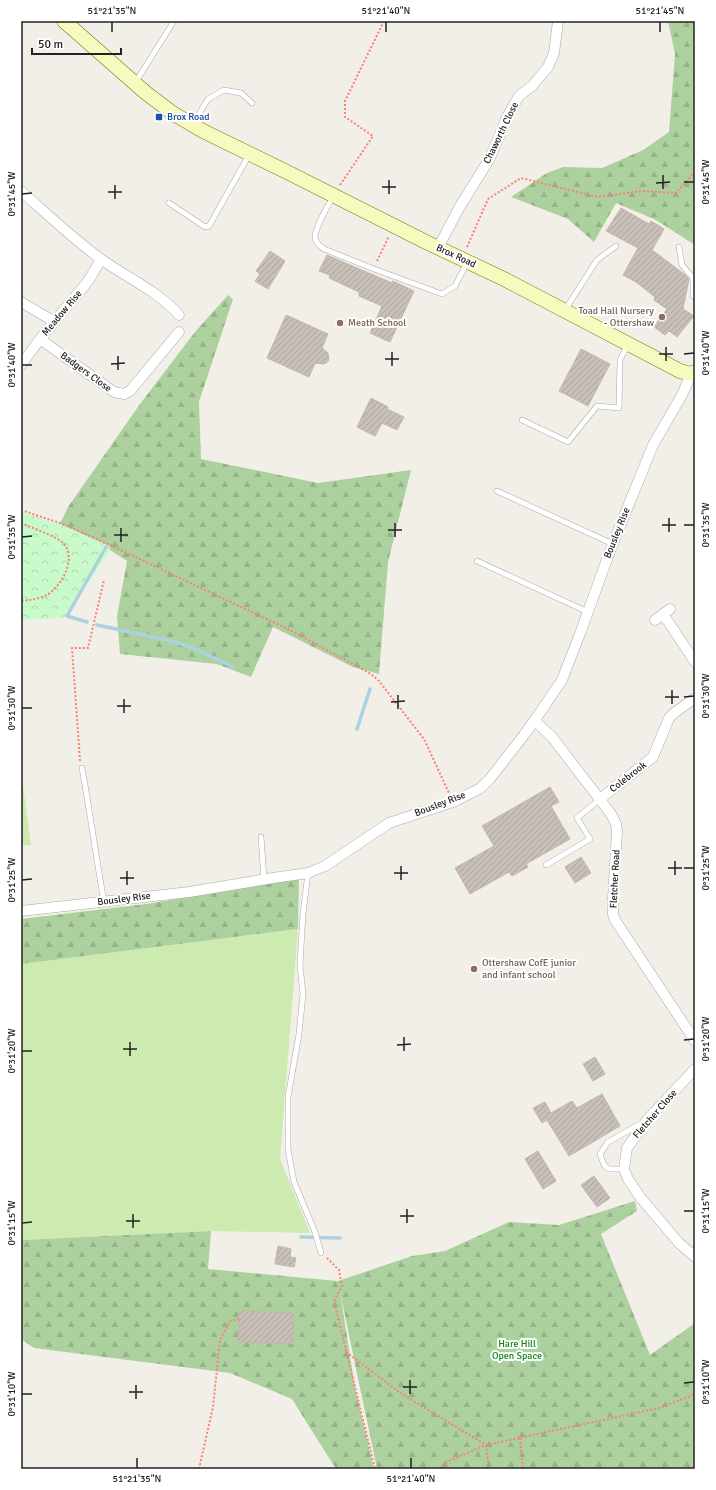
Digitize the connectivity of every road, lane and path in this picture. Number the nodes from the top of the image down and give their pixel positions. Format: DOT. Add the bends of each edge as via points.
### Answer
graph roads {
  1 [pos="64,21"];
  2 [pos="174,21"];
  3 [pos="384,21"];
  4 [pos="558,21"];
  5 [pos="134,83"];
  6 [pos="252,103"];
  7 [pos="192,125"];
  8 [pos="250,154"];
  9 [pos="695,171"];
  10 [pos="21,191"];
  11 [pos="333,196"];
  12 [pos="169,203"];
  13 [pos="394,226"];
  14 [pos="616,246"];
  15 [pos="678,247"];
  16 [pos="438,248"];
  17 [pos="101,260"];
  18 [pos="465,261"];
  19 [pos="374,269"];
  20 [pos="695,298"];
  21 [pos="21,302"];
  22 [pos="565,311"];
  23 [pos="178,315"];
  24 [pos="55,322"];
  25 [pos="179,332"];
  26 [pos="40,339"];
  27 [pos="628,345"];
  28 [pos="21,366"];
  29 [pos="694,376"];
  30 [pos="522,420"];
  31 [pos="497,491"];
  32 [pos="21,510"];
  33 [pos="21,523"];
  34 [pos="612,544"];
  35 [pos="477,561"];
  36 [pos="104,580"];
  37 [pos="21,601"];
  38 [pos="588,612"];
  39 [pos="663,614"];
  40 [pos="695,662"];
  41 [pos="695,698"];
  42 [pos="534,721"];
  43 [pos="82,768"];
  44 [pos="600,799"];
  45 [pos="453,802"];
  46 [pos="261,837"];
  47 [pos="546,865"];
  48 [pos="308,873"];
  49 [pos="264,879"];
  50 [pos="104,902"];
  51 [pos="21,911"];
  52 [pos="695,1041"];
  53 [pos="695,1069"];
  54 [pos="648,1119"];
  55 [pos="624,1169"];
  56 [pos="321,1253"];
  57 [pos="695,1257"];
  58 [pos="239,1320"];
  59 [pos="346,1352"];
  60 [pos="695,1394"];
  61 [pos="520,1438"];
  62 [pos="486,1445"];
  63 [pos="199,1469"];
  64 [pos="375,1469"];
  65 [pos="441,1469"];
  66 [pos="489,1469"];
  67 [pos="523,1469"];
  1 -- 5 [label="street, Brox Road"];
  2 -- 5 [label="lane"];
  3 -- 11 [label="path" via="345,101 346,117 373,136"];
  4 -- 16 [label="street, Chaworth Close" via="554,53 548,67 532,86 519,96 490,158"];
  5 -- 7 [label="street, Brox Road"];
  6 -- 7 [label="lane" via="241,93 224,90 208,99"];
  7 -- 8 [label="street, Brox Road"];
  8 -- 11 [label="street, Brox Road"];
  8 -- 12 [label="lane" via="209,226"];
  9 -- 18 [label="path" via="676,193 642,190 598,197 521,178 488,198"];
  10 -- 17 [label="street"];
  11 -- 13 [label="street, Brox Road"];
  11 -- 19 [label="lane" via="317,230 317,244"];
  13 -- 16 [label="street, Brox Road"];
  13 -- 19 [label="path"];
  14 -- 22 [label="lane" via="598,260"];
  15 -- 20 [label="lane" via="682,265 693,278"];
  16 -- 18 [label="street, Brox Road"];
  17 -- 23 [label="street" via="167,303"];
  17 -- 24 [label="street, Meadow Rise" via="89,280"];
  18 -- 19 [label="lane" via="455,286 442,294"];
  18 -- 22 [label="street, Brox Road"];
  21 -- 24 [label="street"];
  22 -- 27 [label="street, Brox Road"];
  24 -- 26 [label="street, Meadow Rise"];
  25 -- 26 [label="street, Badgers Close" via="130,391 124,394 114,392"];
  26 -- 28 [label="street, Meadow Rise"];
  27 -- 29 [label="street, Brox Road"];
  27 -- 30 [label="lane" via="620,360 619,408 597,406 568,442"];
  29 -- 34 [label="street, Bousley Rise" via="653,445"];
  31 -- 34 [label="lane"];
  32 -- 45 [label="path" via="63,524 112,546 292,631 371,674 424,739"];
  33 -- 37 [label="path" via="63,543 68,551 69,560 66,572 58,585 46,595"];
  34 -- 38 [label="street, Bousley Rise"];
  35 -- 38 [label="lane"];
  36 -- 43 [label="path" via="88,648 72,648"];
  38 -- 42 [label="street, Bousley Rise" via="562,680"];
  39 -- 40 [label="street"];
  41 -- 44 [label="street, Colebrook" via="669,718 653,757"];
  42 -- 44 [label="street, Fletcher Road" via="552,737"];
  42 -- 45 [label="street, Bousley Rise" via="489,780 479,789"];
  43 -- 50 [label="lane"];
  44 -- 47 [label="lane" via="577,818 590,839"];
  44 -- 52 [label="street, Fletcher Road" via="611,814 617,831 613,899 615,920"];
  45 -- 48 [label="street, Bousley Rise" via="389,823 325,866"];
  46 -- 49 [label="lane"];
  48 -- 49 [label="street, Bousley Rise"];
  48 -- 56 [label="lane" via="300,965 303,994 288,1097 288,1149 294,1182"];
  49 -- 50 [label="street, Bousley Rise" via="189,892"];
  50 -- 51 [label="street, Bousley Rise"];
  53 -- 54 [label="street, Fletcher Close"];
  54 -- 55 [label="street, Fletcher Close" via="627,1148"];
  54 -- 55 [label="lane" via="608,1142 600,1154 604,1165 609,1169"];
  55 -- 57 [label="street" via="640,1197 679,1243"];
  56 -- 59 [label="path" via="339,1270 342,1286 334,1301"];
  58 -- 63 [label="path" via="230,1321 220,1340 213,1407"];
  59 -- 62 [label="path" via="402,1394"];
  59 -- 64 [label="path"];
  60 -- 61 [label="path" via="659,1408"];
  61 -- 62 [label="path"];
  61 -- 67 [label="path"];
  62 -- 65 [label="path" via="444,1463"];
  62 -- 66 [label="path"];
}
